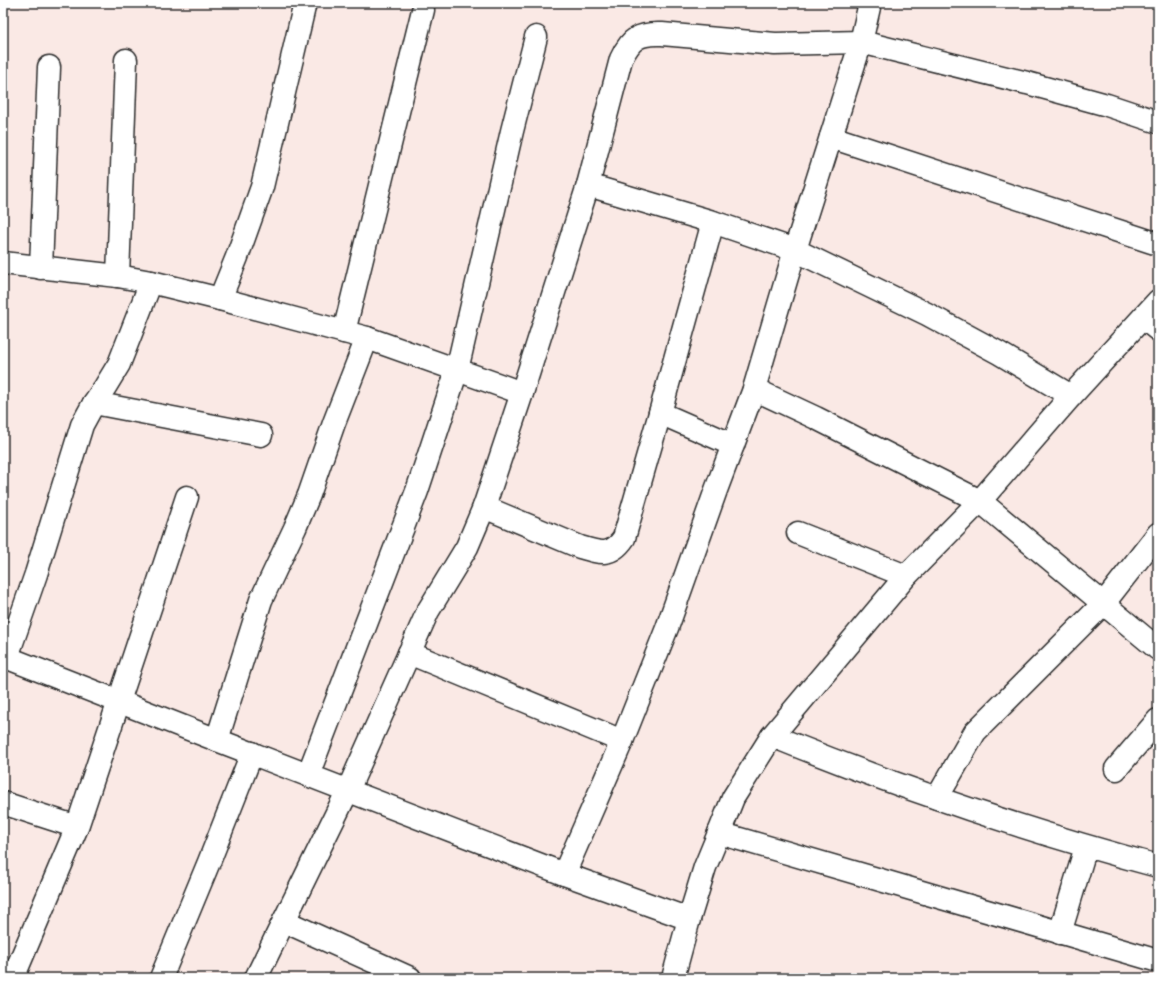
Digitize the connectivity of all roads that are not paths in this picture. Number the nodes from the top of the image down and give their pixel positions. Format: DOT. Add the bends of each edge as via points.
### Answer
graph roads {
  1 [pos="305,3"];
  2 [pos="870,3"];
  3 [pos="423,10"];
  4 [pos="536,37"];
  5 [pos="861,42"];
  6 [pos="126,60"];
  7 [pos="49,67"];
  8 [pos="1158,122"];
  9 [pos="831,137"];
  10 [pos="588,185"];
  11 [pos="713,222"];
  12 [pos="1158,244"];
  13 [pos="796,250"];
  14 [pos="3,263"];
  15 [pos="41,268"];
  16 [pos="118,276"];
  17 [pos="151,282"];
  18 [pos="220,299"];
  19 [pos="1158,301"];
  20 [pos="1150,324"];
  21 [pos="344,332"];
  22 [pos="367,338"];
  23 [pos="457,370"];
  24 [pos="754,389"];
  25 [pos="522,393"];
  26 [pos="1071,396"];
  27 [pos="94,403"];
  28 [pos="660,413"];
  29 [pos="261,435"];
  30 [pos="733,445"];
  31 [pos="187,497"];
  32 [pos="980,501"];
  33 [pos="484,507"];
  34 [pos="798,533"];
  35 [pos="1158,534"];
  36 [pos="906,576"];
  37 [pos="1104,603"];
  38 [pos="1158,649"];
  39 [pos="409,652"];
  40 [pos="5,656"];
  41 [pos="119,701"];
  42 [pos="1158,720"];
  43 [pos="772,736"];
  44 [pos="217,740"];
  45 [pos="622,741"];
  46 [pos="252,753"];
  47 [pos="1116,769"];
  48 [pos="308,775"];
  49 [pos="348,790"];
  50 [pos="937,798"];
  51 [pos="3,803"];
  52 [pos="76,827"];
  53 [pos="718,833"];
  54 [pos="1086,847"];
  55 [pos="1158,866"];
  56 [pos="564,874"];
  57 [pos="689,919"];
  58 [pos="284,921"];
  59 [pos="1060,933"];
  60 [pos="1158,961"];
  61 [pos="13,978"];
  62 [pos="161,978"];
  63 [pos="256,978"];
  64 [pos="410,978"];
  65 [pos="673,978"];
  1 -- 18 [label="street" via="262,187"];
  2 -- 5 [label="street"];
  3 -- 21 [label="street"];
  4 -- 23 [label="street"];
  5 -- 8 [label="street" via="1027,83"];
  5 -- 9 [label="street"];
  5 -- 10 [label="street" via="775,44 650,33 638,37 627,47 621,59"];
  6 -- 16 [label="street"];
  7 -- 15 [label="street"];
  9 -- 12 [label="street"];
  9 -- 13 [label="street"];
  10 -- 11 [label="street"];
  10 -- 25 [label="street"];
  11 -- 13 [label="street"];
  11 -- 28 [label="street"];
  13 -- 24 [label="street"];
  13 -- 26 [label="street" via="927,314"];
  14 -- 15 [label="street"];
  15 -- 16 [label="street"];
  16 -- 17 [label="street"];
  17 -- 18 [label="street"];
  17 -- 27 [label="street" via="119,364"];
  18 -- 21 [label="street"];
  19 -- 20 [label="street"];
  20 -- 26 [label="street"];
  21 -- 22 [label="street"];
  22 -- 23 [label="street"];
  22 -- 44 [label="street" via="309,495 261,600"];
  23 -- 25 [label="street"];
  23 -- 48 [label="street" via="417,491"];
  24 -- 30 [label="street"];
  24 -- 32 [label="street"];
  25 -- 33 [label="street"];
  26 -- 32 [label="street"];
  27 -- 29 [label="street"];
  27 -- 40 [label="street" via="82,425 36,574"];
  28 -- 30 [label="street"];
  28 -- 33 [label="street" via="624,538 618,547 610,552 596,552 580,547"];
  30 -- 45 [label="street"];
  31 -- 41 [label="street"];
  32 -- 36 [label="street"];
  32 -- 37 [label="street"];
  33 -- 39 [label="street" via="467,547 428,611"];
  34 -- 36 [label="street"];
  35 -- 37 [label="street"];
  36 -- 43 [label="street"];
  37 -- 38 [label="street"];
  37 -- 50 [label="street" via="975,732"];
  39 -- 45 [label="street"];
  39 -- 49 [label="street"];
  40 -- 41 [label="street"];
  41 -- 44 [label="street"];
  41 -- 52 [label="street"];
  42 -- 47 [label="street"];
  43 -- 50 [label="street" via="839,764"];
  43 -- 53 [label="street" via="733,798"];
  44 -- 46 [label="street"];
  45 -- 56 [label="street"];
  46 -- 48 [label="street"];
  46 -- 62 [label="street"];
  48 -- 49 [label="street"];
  49 -- 56 [label="street"];
  49 -- 58 [label="street"];
  50 -- 54 [label="street"];
  51 -- 52 [label="street"];
  52 -- 61 [label="street"];
  53 -- 57 [label="street"];
  53 -- 59 [label="street"];
  54 -- 55 [label="street"];
  54 -- 59 [label="street"];
  56 -- 57 [label="street"];
  57 -- 65 [label="street"];
  58 -- 63 [label="street"];
  58 -- 64 [label="street"];
  59 -- 60 [label="street"];
}
